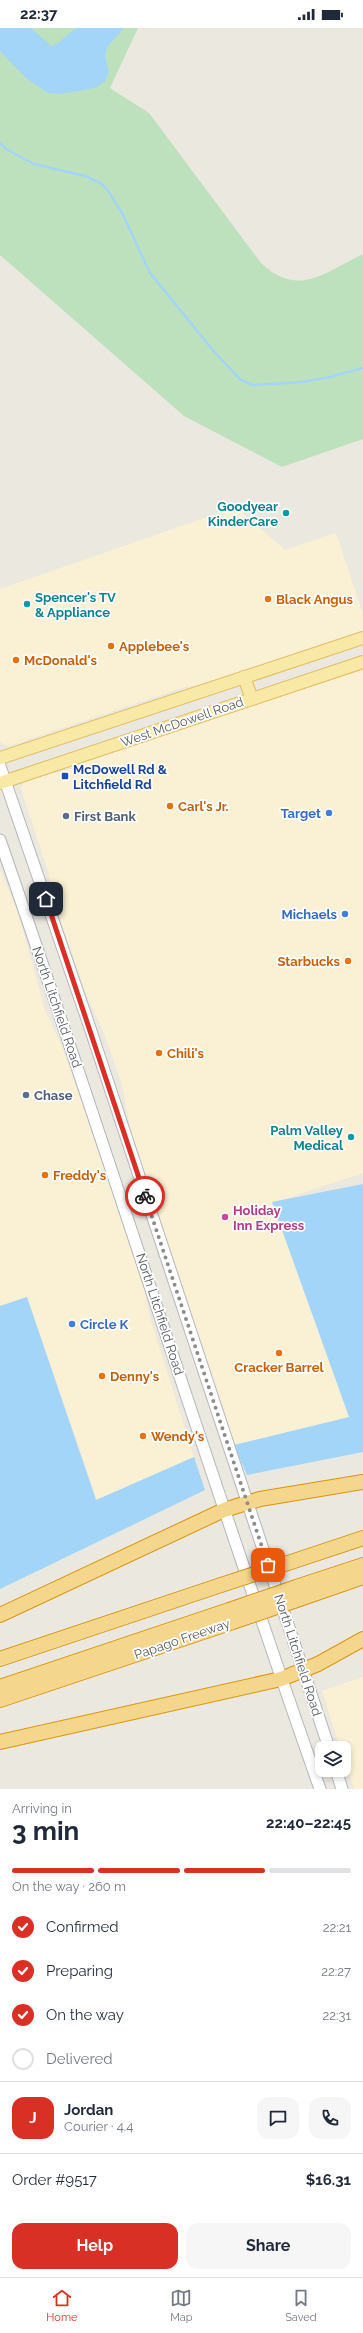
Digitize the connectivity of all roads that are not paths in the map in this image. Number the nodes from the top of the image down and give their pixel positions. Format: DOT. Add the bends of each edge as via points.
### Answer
graph roads {
  1 [pos="363,638"];
  2 [pos="363,662"];
  3 [pos="244,677"];
  4 [pos="252,699"];
  5 [pos="0,758"];
  6 [pos="0,766"];
  7 [pos="3,782"];
  8 [pos="0,840"];
  9 [pos="363,1482"];
  10 [pos="246,1502"];
  11 [pos="224,1510"];
  12 [pos="363,1538"];
  13 [pos="363,1564"];
  14 [pos="363,1577"];
  15 [pos="298,1593"];
  16 [pos="0,1615"];
  17 [pos="231,1616"];
  18 [pos="363,1639"];
  19 [pos="0,1659"];
  20 [pos="304,1670"];
  21 [pos="281,1678"];
  22 [pos="0,1687"];
  23 [pos="0,1700"];
  24 [pos="327,1741"];
  25 [pos="0,1742"];
  26 [pos="338,1777"];
  27 [pos="320,1789"];
  28 [pos="342,1789"];
  1 -- 3 [label="main road, West McDowell Road"];
  2 -- 4 [label="main road, West McDowell Road"];
  3 -- 4 [label="main road"];
  3 -- 5 [label="main road, West McDowell Road"];
  4 -- 7 [label="main road, West McDowell Road"];
  6 -- 7 [label="main road, North Litchfield Road"];
  7 -- 10 [label="main road, North Litchfield Road"];
  8 -- 11 [label="main road, North Litchfield Road"];
  9 -- 10 [label="highway"];
  10 -- 11 [label="highway"];
  10 -- 20 [label="main road, North Litchfield Road"];
  11 -- 16 [label="highway"];
  11 -- 21 [label="main road, North Litchfield Road"];
  12 -- 19 [label="highway, bridge"];
  13 -- 15 [label="highway"];
  14 -- 15 [label="highway, Papago Freeway"];
  15 -- 17 [label="highway, Papago Freeway, bridge"];
  17 -- 22 [label="highway"];
  17 -- 23 [label="highway, Papago Freeway"];
  18 -- 20 [label="highway"];
  20 -- 21 [label="highway"];
  20 -- 24 [label="main road, North Litchfield Road"];
  21 -- 25 [label="highway"];
  21 -- 27 [label="main road, North Litchfield Road"];
  26 -- 28 [label="main road"];
}
